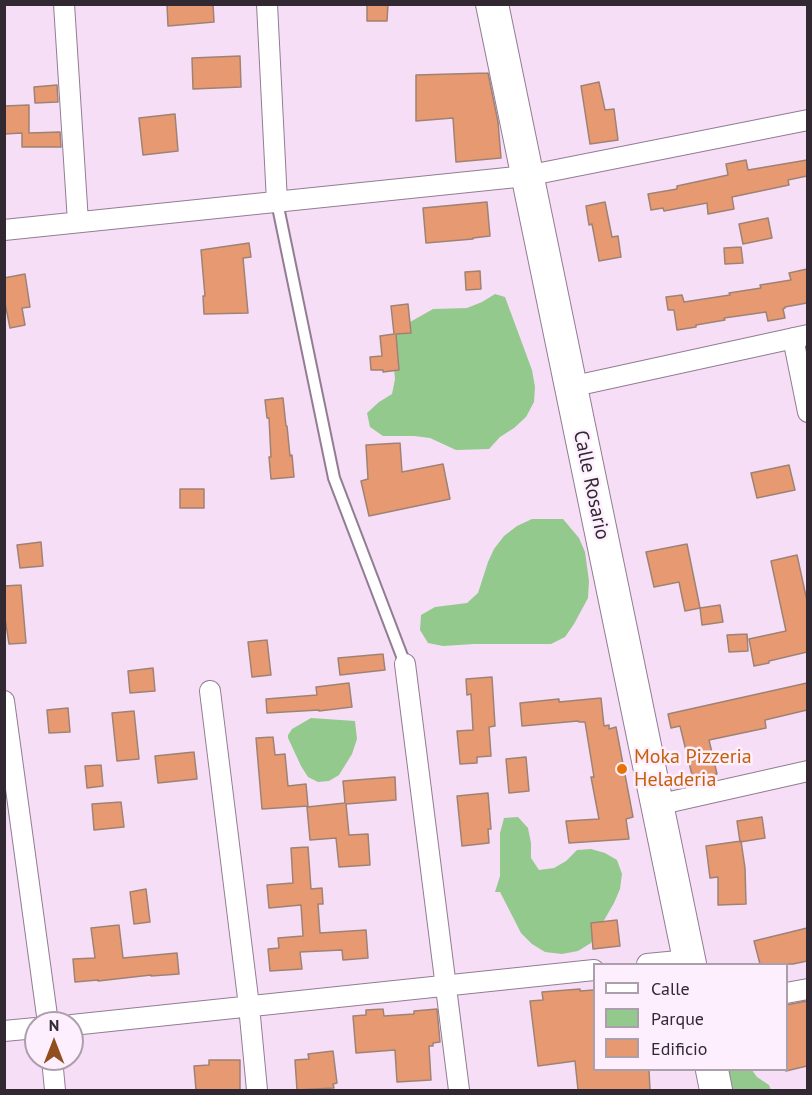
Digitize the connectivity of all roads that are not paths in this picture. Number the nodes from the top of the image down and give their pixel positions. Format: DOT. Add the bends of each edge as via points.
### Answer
graph roads {
  1 [pos="63,4"];
  2 [pos="267,4"];
  3 [pos="492,4"];
  4 [pos="807,120"];
  5 [pos="526,176"];
  6 [pos="277,202"];
  7 [pos="78,222"];
  8 [pos="4,230"];
  9 [pos="800,336"];
  10 [pos="570,387"];
  11 [pos="807,412"];
  12 [pos="405,664"];
  13 [pos="210,691"];
  14 [pos="4,701"];
  15 [pos="807,771"];
  16 [pos="657,805"];
  17 [pos="690,962"];
  18 [pos="668,963"];
  19 [pos="593,970"];
  20 [pos="447,986"];
  21 [pos="807,989"];
  22 [pos="788,993"];
  23 [pos="249,1006"];
  24 [pos="46,1011"];
  25 [pos="84,1023"];
  26 [pos="24,1029"];
  27 [pos="4,1031"];
  28 [pos="53,1071"];
  29 [pos="712,1071"];
  30 [pos="55,1090"];
  31 [pos="257,1090"];
  32 [pos="459,1090"];
  33 [pos="717,1090"];
  1 -- 7 [label="street"];
  2 -- 6 [label="street"];
  3 -- 5 [label="main road, Calle Rosario"];
  4 -- 5 [label="street"];
  5 -- 6 [label="street"];
  5 -- 10 [label="main road, Calle Rosario"];
  6 -- 7 [label="street"];
  6 -- 12 [label="lane" via="334,478"];
  7 -- 8 [label="street"];
  9 -- 10 [label="street"];
  9 -- 11 [label="street"];
  10 -- 16 [label="main road, Calle Rosario"];
  12 -- 20 [label="street"];
  13 -- 23 [label="street"];
  14 -- 24 [label="street"];
  15 -- 16 [label="street"];
  16 -- 17 [label="main road, Calle Rosario"];
  17 -- 18 [label="street"];
  19 -- 20 [label="street"];
  20 -- 23 [label="street"];
  20 -- 32 [label="street"];
  21 -- 22 [label="street"];
  23 -- 25 [label="street"];
  23 -- 31 [label="street"];
  26 -- 27 [label="street"];
  28 -- 30 [label="street"];
  29 -- 33 [label="main road"];
}
